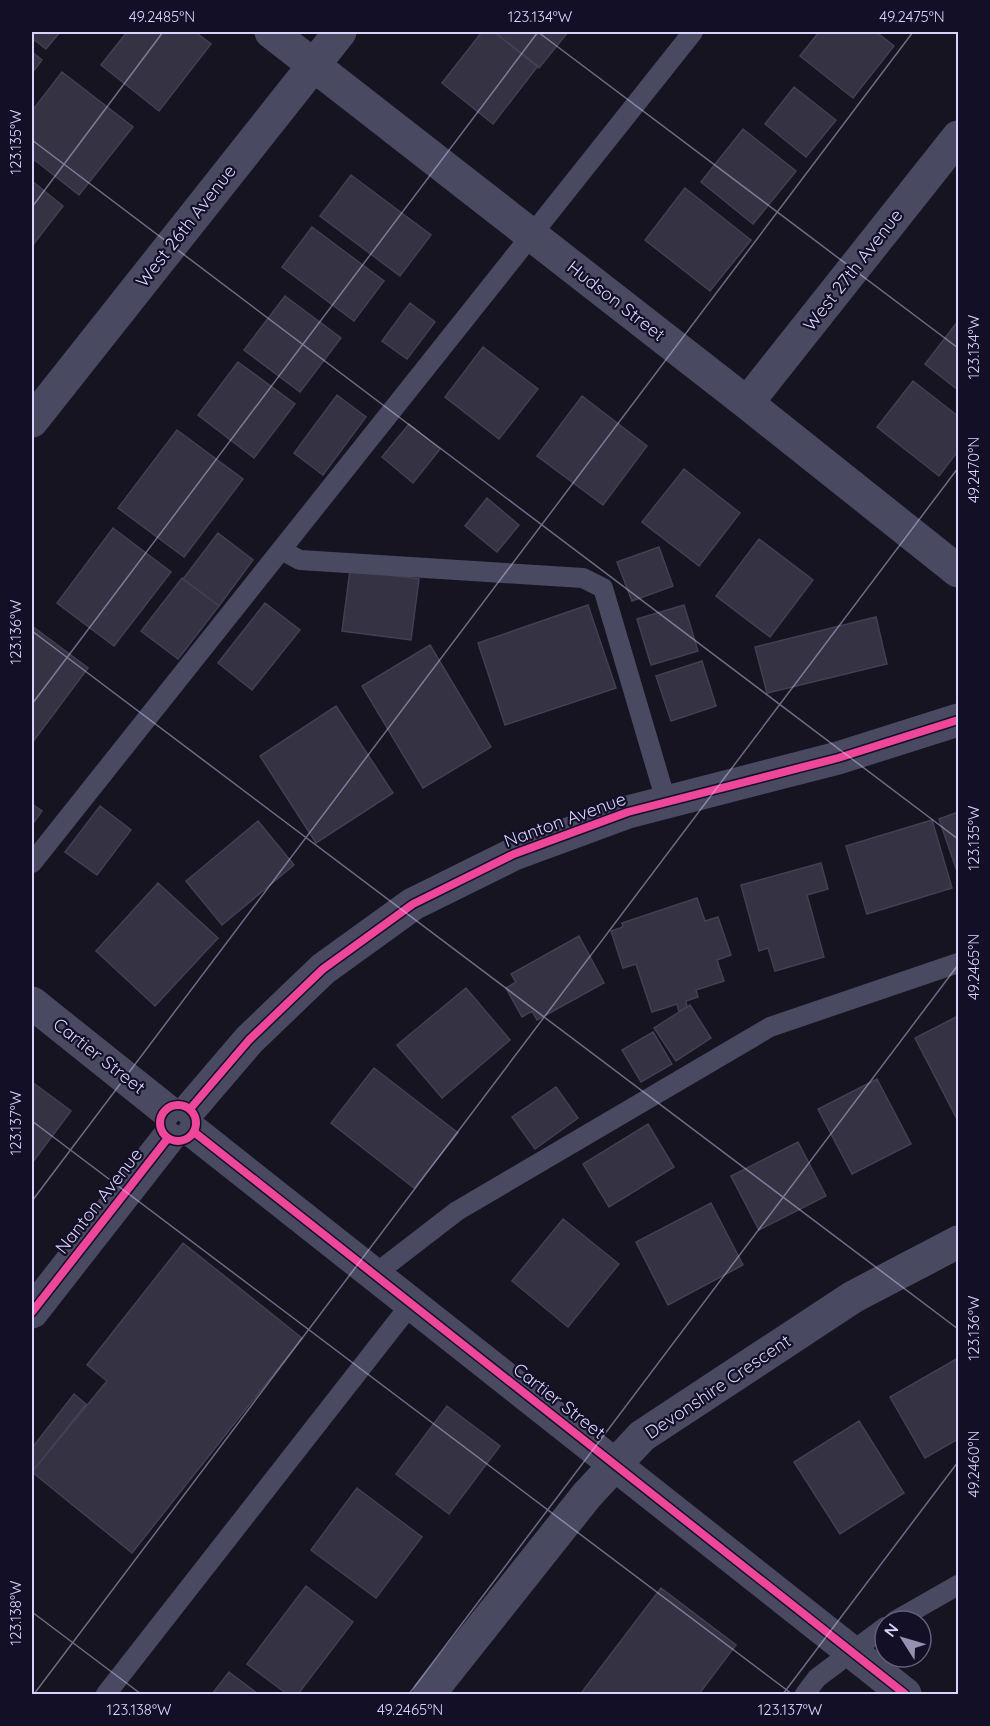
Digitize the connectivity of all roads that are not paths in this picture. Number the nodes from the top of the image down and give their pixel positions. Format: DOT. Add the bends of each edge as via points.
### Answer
graph roads {
  1 [pos="271,32"];
  2 [pos="340,32"];
  3 [pos="693,32"];
  4 [pos="314,66"];
  5 [pos="958,137"];
  6 [pos="532,236"];
  7 [pos="747,403"];
  8 [pos="32,420"];
  9 [pos="281,550"];
  10 [pos="958,571"];
  11 [pos="958,720"];
  12 [pos="666,801"];
  13 [pos="32,863"];
  14 [pos="958,963"];
  15 [pos="32,1003"];
  16 [pos="179,1122"];
  17 [pos="958,1242"];
  18 [pos="374,1275"];
  19 [pos="411,1304"];
  20 [pos="32,1312"];
  21 [pos="614,1465"];
  22 [pos="958,1585"];
  23 [pos="916,1609"];
  24 [pos="873,1636"];
  25 [pos="851,1652"];
  26 [pos="106,1695"];
  27 [pos="429,1695"];
  28 [pos="805,1695"];
  29 [pos="905,1695"];
  1 -- 4 [label="street, Hudson Street"];
  2 -- 4 [label="street, West 26th Avenue"];
  3 -- 6 [label="lane"];
  4 -- 6 [label="street, Hudson Street"];
  4 -- 8 [label="street, West 26th Avenue"];
  5 -- 7 [label="street, West 27th Avenue"];
  6 -- 7 [label="street, Hudson Street"];
  6 -- 9 [label="lane"];
  7 -- 10 [label="street, Hudson Street"];
  9 -- 12 [label="lane" via="300,560 583,578 603,588"];
  9 -- 13 [label="lane"];
  11 -- 12 [label="street, Nanton Avenue" via="838,758"];
  12 -- 16 [label="street, Nanton Avenue" via="514,854 413,904 323,969 249,1040"];
  14 -- 18 [label="lane" via="770,1027 457,1211"];
  15 -- 16 [label="street, Cartier Street"];
  16 -- 18 [label="street, Cartier Street"];
  16 -- 20 [label="street, Nanton Avenue"];
  17 -- 21 [label="street, Devonshire Crescent" via="853,1297 642,1436"];
  18 -- 19 [label="street, Cartier Street"];
  19 -- 21 [label="street, Cartier Street"];
  19 -- 26 [label="lane"];
  21 -- 25 [label="street, Cartier Street"];
  21 -- 27 [label="street, Devonshire Crescent"];
  22 -- 23 [label="lane"];
  24 -- 25 [label="lane"];
  25 -- 28 [label="lane" via="817,1678"];
  25 -- 29 [label="street, Cartier Street"];
}
